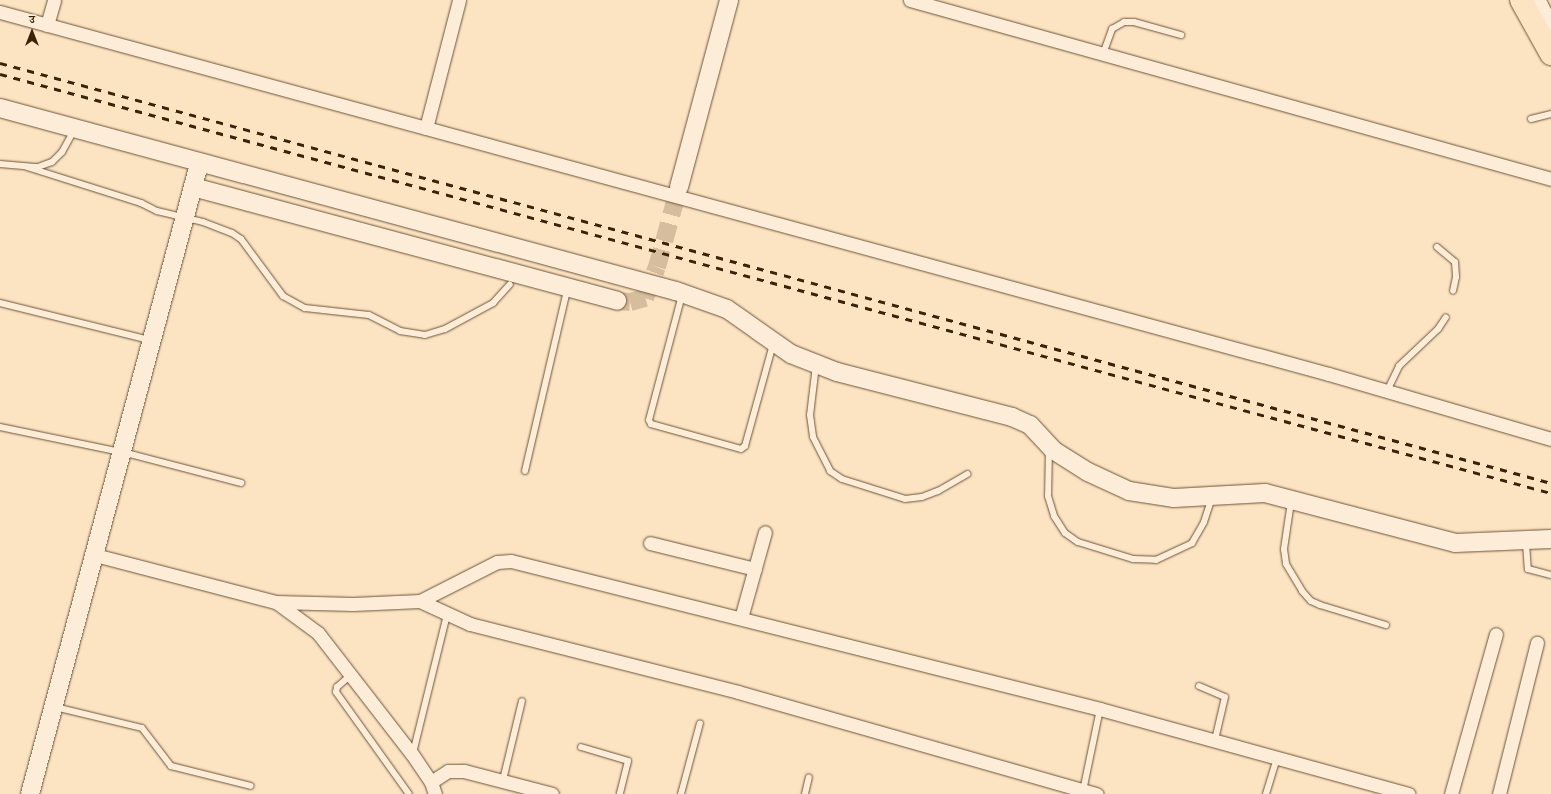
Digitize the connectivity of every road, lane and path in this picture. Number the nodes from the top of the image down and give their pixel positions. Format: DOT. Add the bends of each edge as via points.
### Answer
graph roads {
  1 [pos="54,0"];
  2 [pos="459,0"];
  3 [pos="729,0"];
  4 [pos="910,0"];
  5 [pos="1521,0"];
  6 [pos="1539,0"];
  7 [pos="0,12"];
  8 [pos="47,24"];
  9 [pos="1551,25"];
  10 [pos="1181,35"];
  11 [pos="1103,54"];
  12 [pos="1551,54"];
  13 [pos="0,108"];
  14 [pos="1551,114"];
  15 [pos="1531,119"];
  16 [pos="426,128"];
  17 [pos="74,129"];
  18 [pos="0,164"];
  19 [pos="199,164"];
  20 [pos="27,167"];
  21 [pos="1551,179"];
  22 [pos="193,187"];
  23 [pos="679,187"];
  24 [pos="184,220"];
  25 [pos="1437,247"];
  26 [pos="510,284"];
  27 [pos="567,288"];
  28 [pos="1453,291"];
  29 [pos="683,294"];
  30 [pos="618,301"];
  31 [pos="0,303"];
  32 [pos="1446,317"];
  33 [pos="152,341"];
  34 [pos="774,342"];
  35 [pos="816,363"];
  36 [pos="1387,391"];
  37 [pos="0,427"];
  38 [pos="1551,439"];
  39 [pos="1050,447"];
  40 [pos="122,452"];
  41 [pos="525,471"];
  42 [pos="967,474"];
  43 [pos="241,483"];
  44 [pos="1213,496"];
  45 [pos="1291,500"];
  46 [pos="765,532"];
  47 [pos="1526,539"];
  48 [pos="1551,539"];
  49 [pos="650,543"];
  50 [pos="95,555"];
  51 [pos="754,569"];
  52 [pos="1551,575"];
  53 [pos="420,601"];
  54 [pos="276,602"];
  55 [pos="447,615"];
  56 [pos="741,618"];
  57 [pos="1386,625"];
  58 [pos="1496,634"];
  59 [pos="1537,643"];
  60 [pos="352,674"];
  61 [pos="1200,686"];
  62 [pos="522,701"];
  63 [pos="54,706"];
  64 [pos="1100,709"];
  65 [pos="700,723"];
  66 [pos="1215,740"];
  67 [pos="581,747"];
  68 [pos="412,754"];
  69 [pos="1277,756"];
  70 [pos="809,777"];
  71 [pos="503,780"];
  72 [pos="251,786"];
  73 [pos="433,788"];
  74 [pos="1083,792"];
  75 [pos="30,794"];
  76 [pos="410,794"];
  77 [pos="552,794"];
  78 [pos="620,794"];
  79 [pos="681,794"];
  80 [pos="805,794"];
  81 [pos="1097,794"];
  82 [pos="1266,794"];
  83 [pos="1409,794"];
  84 [pos="1451,794"];
  85 [pos="1500,794"];
  1 -- 8 [label="street"];
  2 -- 16 [label="street"];
  3 -- 23 [label="street"];
  4 -- 11 [label="street"];
  5 -- 12 [label="highway"];
  6 -- 9 [label="street"];
  7 -- 8 [label="street"];
  8 -- 16 [label="street"];
  10 -- 11 [label="lane" via="1134,22 1124,22 1112,29"];
  11 -- 21 [label="street"];
  13 -- 17 [label="street"];
  14 -- 15 [label="lane"];
  16 -- 36 [label="street"];
  17 -- 19 [label="street"];
  17 -- 20 [label="lane" via="62,152 52,162 38,167"];
  18 -- 20 [label="lane"];
  19 -- 22 [label="street"];
  19 -- 29 [label="street"];
  20 -- 24 [label="lane" via="141,203"];
  22 -- 24 [label="street"];
  22 -- 27 [label="street"];
  24 -- 26 [label="lane" via="203,222 241,239 283,296 305,308 369,315 400,331 424,335 445,329 493,304"];
  24 -- 33 [label="street"];
  25 -- 28 [label="lane" via="1455,262 1456,277"];
  27 -- 30 [label="street"];
  27 -- 41 [label="lane"];
  29 -- 34 [label="street" via="728,309"];
  29 -- 34 [label="lane" via="650,424 741,449 745,446"];
  31 -- 33 [label="lane"];
  32 -- 36 [label="lane" via="1438,329 1399,366"];
  33 -- 40 [label="street"];
  34 -- 35 [label="street" via="791,354"];
  35 -- 39 [label="street" via="838,372 1012,417 1030,425"];
  35 -- 42 [label="lane" via="810,415 813,438 830,471 859,486 905,498 922,497"];
  36 -- 38 [label="street"];
  37 -- 40 [label="lane"];
  39 -- 44 [label="street" via="1088,472 1129,491 1174,498"];
  39 -- 44 [label="lane" via="1048,496 1054,516 1065,533 1078,542 1133,559 1156,560 1192,543 1204,522"];
  40 -- 43 [label="lane"];
  40 -- 50 [label="street"];
  44 -- 45 [label="street" via="1265,493"];
  45 -- 47 [label="street" via="1455,543"];
  45 -- 57 [label="lane" via="1284,549 1286,564 1302,591 1311,601 1320,605"];
  46 -- 51 [label="street"];
  47 -- 48 [label="street"];
  47 -- 52 [label="lane" via="1526,566 1531,570"];
  49 -- 51 [label="street"];
  50 -- 54 [label="street"];
  50 -- 63 [label="street"];
  51 -- 56 [label="street"];
  53 -- 54 [label="street" via="353,604"];
  53 -- 55 [label="street"];
  53 -- 56 [label="street" via="497,562 511,561"];
  54 -- 60 [label="street" via="318,633"];
  55 -- 68 [label="lane"];
  55 -- 74 [label="street" via="470,624 738,692"];
  56 -- 64 [label="street"];
  58 -- 84 [label="street"];
  59 -- 85 [label="street"];
  60 -- 68 [label="street"];
  60 -- 76 [label="lane" via="337,687 336,692"];
  61 -- 66 [label="lane" via="1225,697"];
  62 -- 71 [label="lane"];
  63 -- 72 [label="lane" via="142,728 171,766"];
  63 -- 75 [label="street"];
  64 -- 66 [label="street"];
  64 -- 74 [label="lane"];
  65 -- 79 [label="lane"];
  66 -- 69 [label="street"];
  67 -- 78 [label="lane" via="628,761"];
  68 -- 73 [label="street"];
  69 -- 82 [label="lane"];
  69 -- 83 [label="street"];
  70 -- 80 [label="lane"];
  71 -- 73 [label="street" via="448,771"];
  71 -- 77 [label="street"];
  74 -- 81 [label="street"];
}
